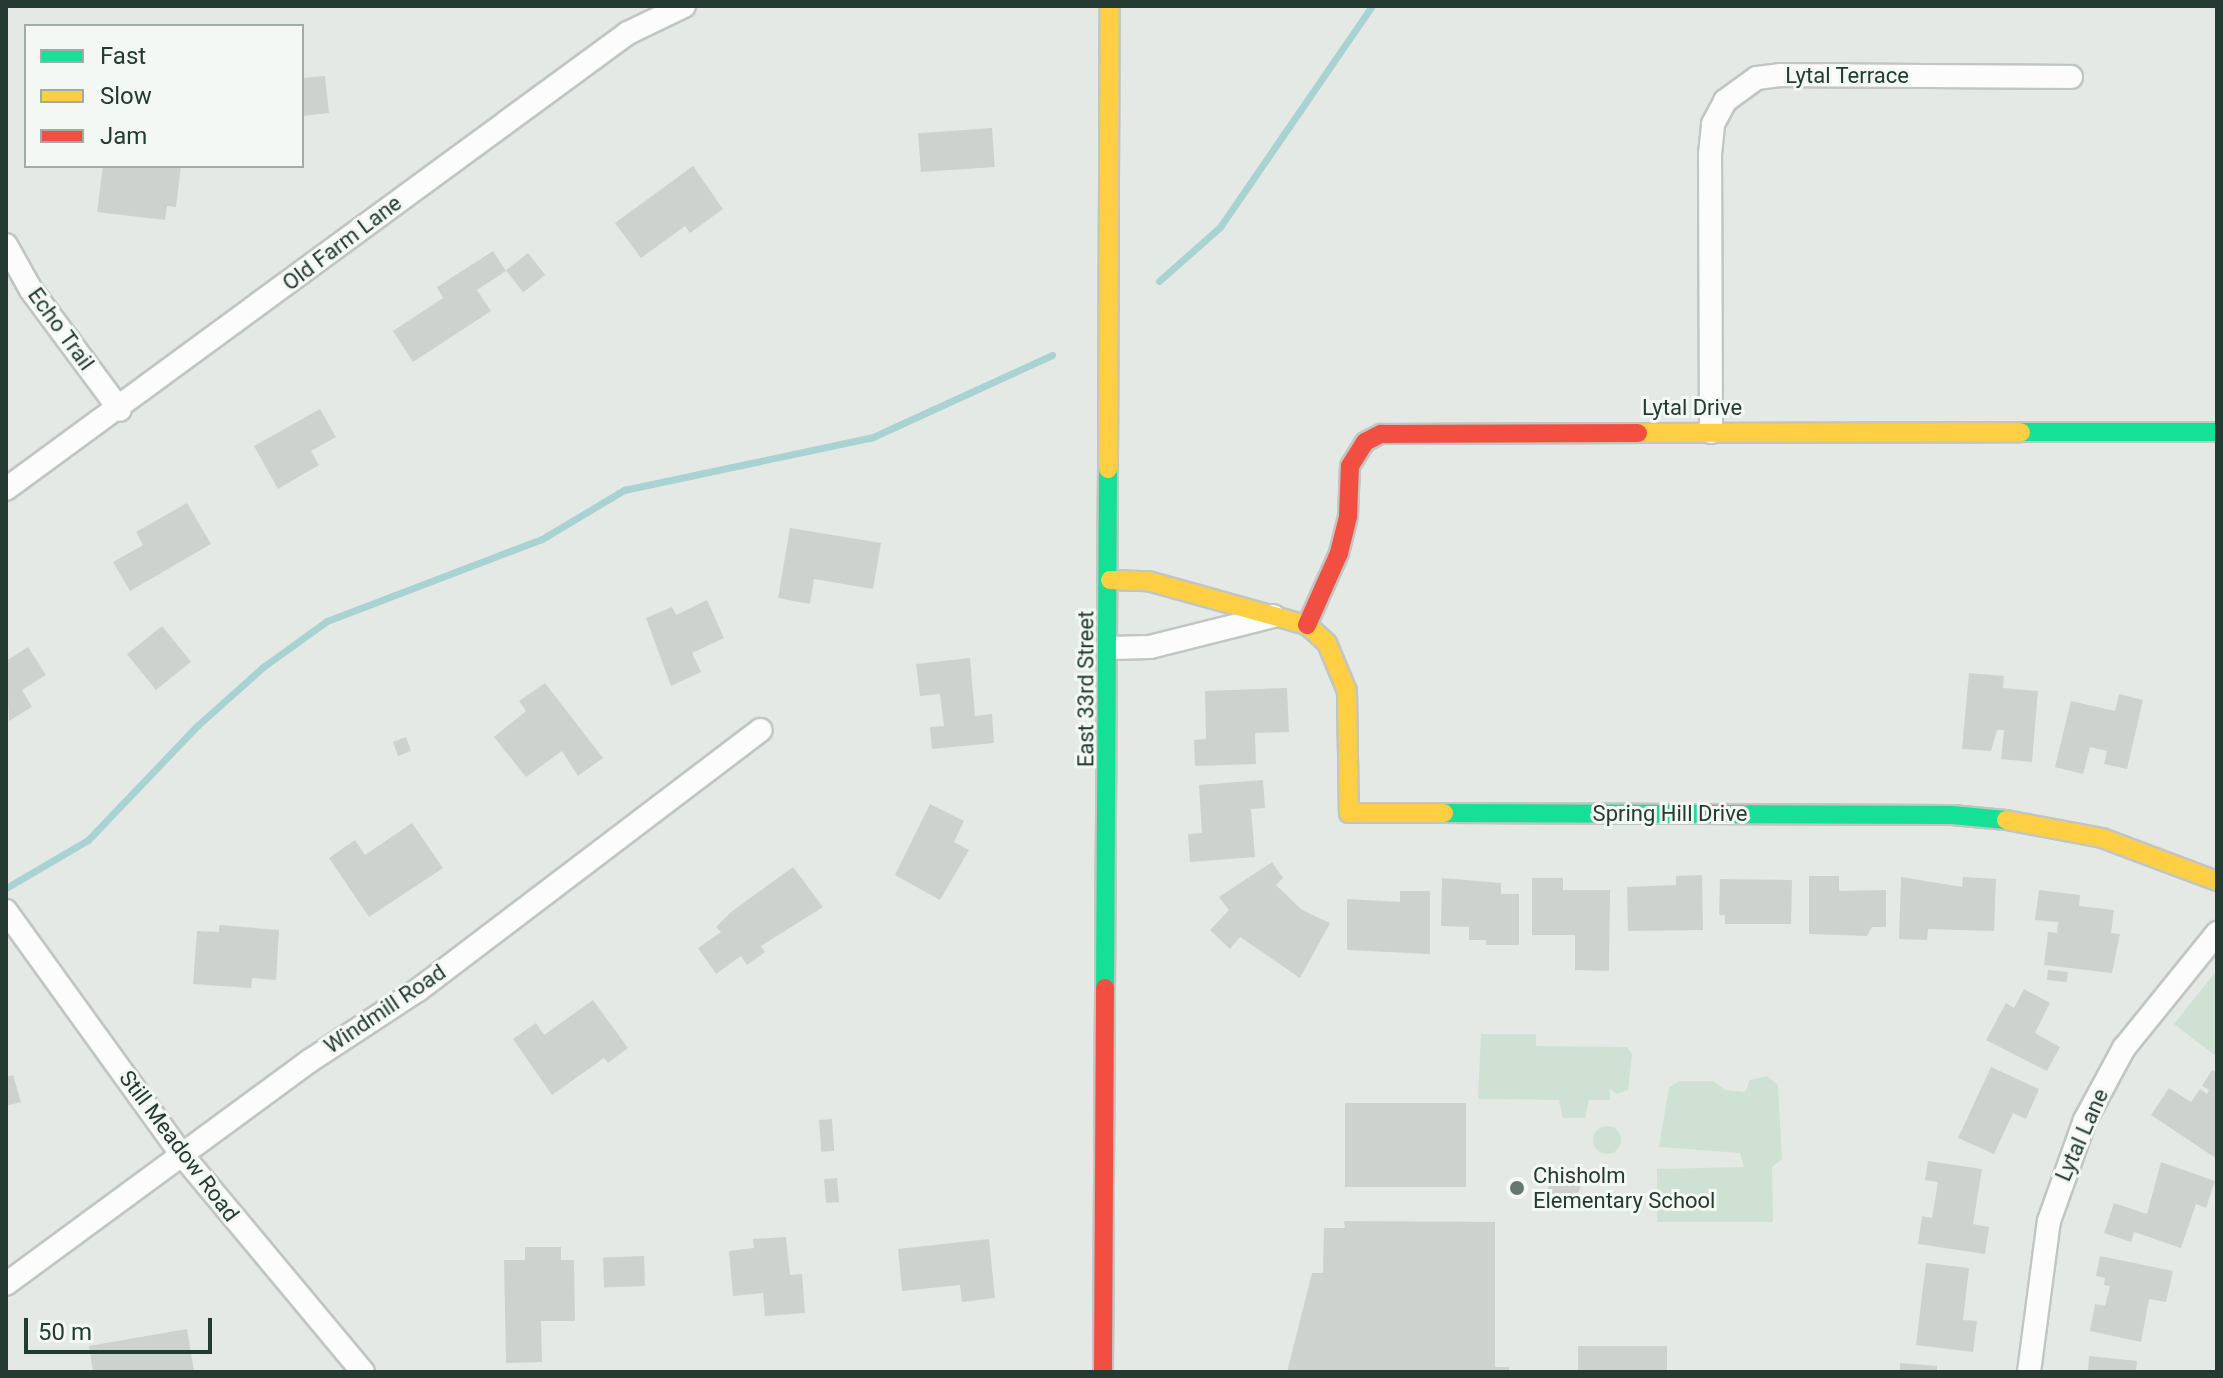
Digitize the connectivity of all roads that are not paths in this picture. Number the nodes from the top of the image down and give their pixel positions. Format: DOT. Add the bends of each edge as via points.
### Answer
graph roads {
  1 [pos="684,6"];
  2 [pos="1110,6"];
  3 [pos="2071,77"];
  4 [pos="6,245"];
  5 [pos="120,410"];
  6 [pos="1711,432"];
  7 [pos="2217,432"];
  8 [pos="6,489"];
  9 [pos="1110,580"];
  10 [pos="1274,615"];
  11 [pos="1307,625"];
  12 [pos="1110,648"];
  13 [pos="761,730"];
  14 [pos="2217,881"];
  15 [pos="6,911"];
  16 [pos="2217,933"];
  17 [pos="183,1156"];
  18 [pos="6,1284"];
  19 [pos="363,1372"];
  20 [pos="1103,1372"];
  21 [pos="2029,1372"];
  1 -- 5 [label="street, Old Farm Lane" via="628,33"];
  2 -- 9 [label="street, East 33rd Street"];
  3 -- 6 [label="street, Lytal Terrace" via="1780,75 1757,78 1725,101 1713,124 1710,154"];
  4 -- 5 [label="street, Echo Trail" via="31,290"];
  5 -- 8 [label="street, Old Farm Lane"];
  6 -- 7 [label="street, Lytal Drive"];
  6 -- 11 [label="street, Lytal Drive" via="1404,430 1373,438 1350,466 1348,516 1339,553"];
  9 -- 10 [label="street" via="1148,581"];
  9 -- 12 [label="street, East 33rd Street"];
  10 -- 11 [label="street"];
  10 -- 12 [label="street" via="1161,645"];
  11 -- 14 [label="street, Spring Hill Drive" via="1327,643 1347,691 1349,813 1952,815 2019,821 2102,838"];
  12 -- 20 [label="street, East 33rd Street"];
  13 -- 17 [label="street, Windmill Road" via="418,990 311,1060"];
  15 -- 17 [label="street, Still Meadow Road"];
  16 -- 21 [label="street, Lytal Lane" via="2124,1048 2085,1120 2049,1221"];
  17 -- 18 [label="street, Windmill Road"];
  17 -- 19 [label="street, Still Meadow Road"];
}
